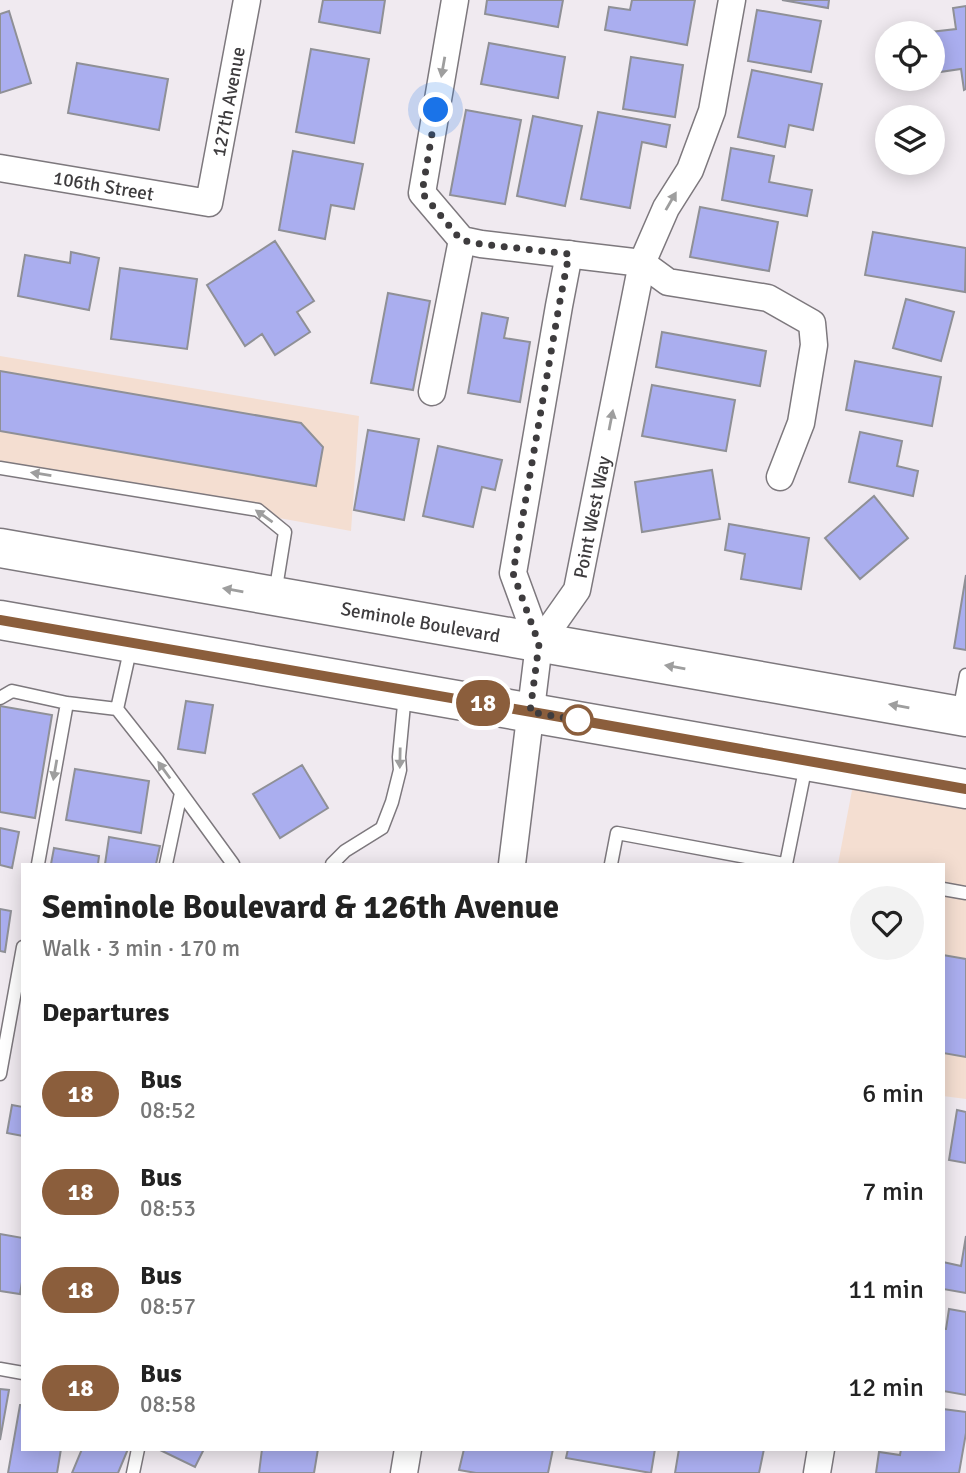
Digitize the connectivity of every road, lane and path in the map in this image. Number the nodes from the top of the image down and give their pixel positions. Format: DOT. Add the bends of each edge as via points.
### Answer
graph roads {
  1 [pos="247,0"];
  2 [pos="455,0"];
  3 [pos="732,0"];
  4 [pos="0,168"];
  5 [pos="209,203"];
  6 [pos="461,240"];
  7 [pos="569,254"];
  8 [pos="642,263"];
  9 [pos="432,392"];
  10 [pos="0,468"];
  11 [pos="780,477"];
  12 [pos="0,548"];
  13 [pos="275,597"];
  14 [pos="0,620"];
  15 [pos="132,643"];
  16 [pos="539,644"];
  17 [pos="966,675"];
  18 [pos="405,690"];
  19 [pos="0,698"];
  20 [pos="67,703"];
  21 [pos="117,709"];
  22 [pos="530,712"];
  23 [pos="962,717"];
  24 [pos="807,761"];
  25 [pos="966,789"];
  26 [pos="181,793"];
  27 [pos="38,863"];
  28 [pos="166,863"];
  29 [pos="232,863"];
  30 [pos="333,863"];
  31 [pos="512,863"];
  32 [pos="611,863"];
  33 [pos="780,863"];
  34 [pos="785,863"];
  35 [pos="945,889"];
  36 [pos="966,893"];
  37 [pos="21,958"];
  38 [pos="0,1074"];
  39 [pos="0,1370"];
  40 [pos="21,1373"];
  41 [pos="138,1451"];
  42 [pos="408,1451"];
  43 [pos="821,1451"];
  44 [pos="133,1473"];
  45 [pos="404,1473"];
  46 [pos="817,1473"];
  1 -- 5 [label="street, 127th Avenue"];
  2 -- 6 [label="street, one-way" via="422,193"];
  8 -- 3 [label="street, Point West Way, one-way" via="666,208 690,170 712,111"];
  4 -- 5 [label="street, 106th Street"];
  6 -- 7 [label="street"];
  6 -- 9 [label="street"];
  7 -- 8 [label="street"];
  7 -- 16 [label="street" via="513,573"];
  8 -- 11 [label="street" via="668,282 768,298 812,323 814,345 801,423"];
  16 -- 8 [label="street, Point West Way, one-way" via="577,590"];
  13 -- 10 [label="lane, one-way" via="285,532 258,510"];
  13 -- 12 [label="main road, Seminole Boulevard, one-way"];
  13 -- 16 [label="main road, Seminole Boulevard"];
  14 -- 15 [label="main road"];
  15 -- 18 [label="main road"];
  15 -- 21 [label="lane"];
  16 -- 22 [label="street"];
  23 -- 16 [label="main road, Seminole Boulevard, one-way"];
  17 -- 23 [label="lane"];
  18 -- 22 [label="main road"];
  18 -- 30 [label="lane, one-way" via="400,770 382,828"];
  19 -- 20 [label="lane" via="12,691"];
  20 -- 21 [label="lane"];
  20 -- 27 [label="lane, one-way"];
  26 -- 21 [label="lane, one-way"];
  22 -- 24 [label="main road"];
  22 -- 31 [label="street"];
  24 -- 25 [label="main road"];
  24 -- 34 [label="lane"];
  26 -- 28 [label="lane"];
  26 -- 29 [label="lane"];
  32 -- 33 [label="lane" via="617,833"];
  35 -- 36 [label="lane"];
  37 -- 38 [label="lane"];
  39 -- 40 [label="lane"];
  41 -- 44 [label="lane"];
  42 -- 45 [label="street"];
  43 -- 46 [label="street"];
}
